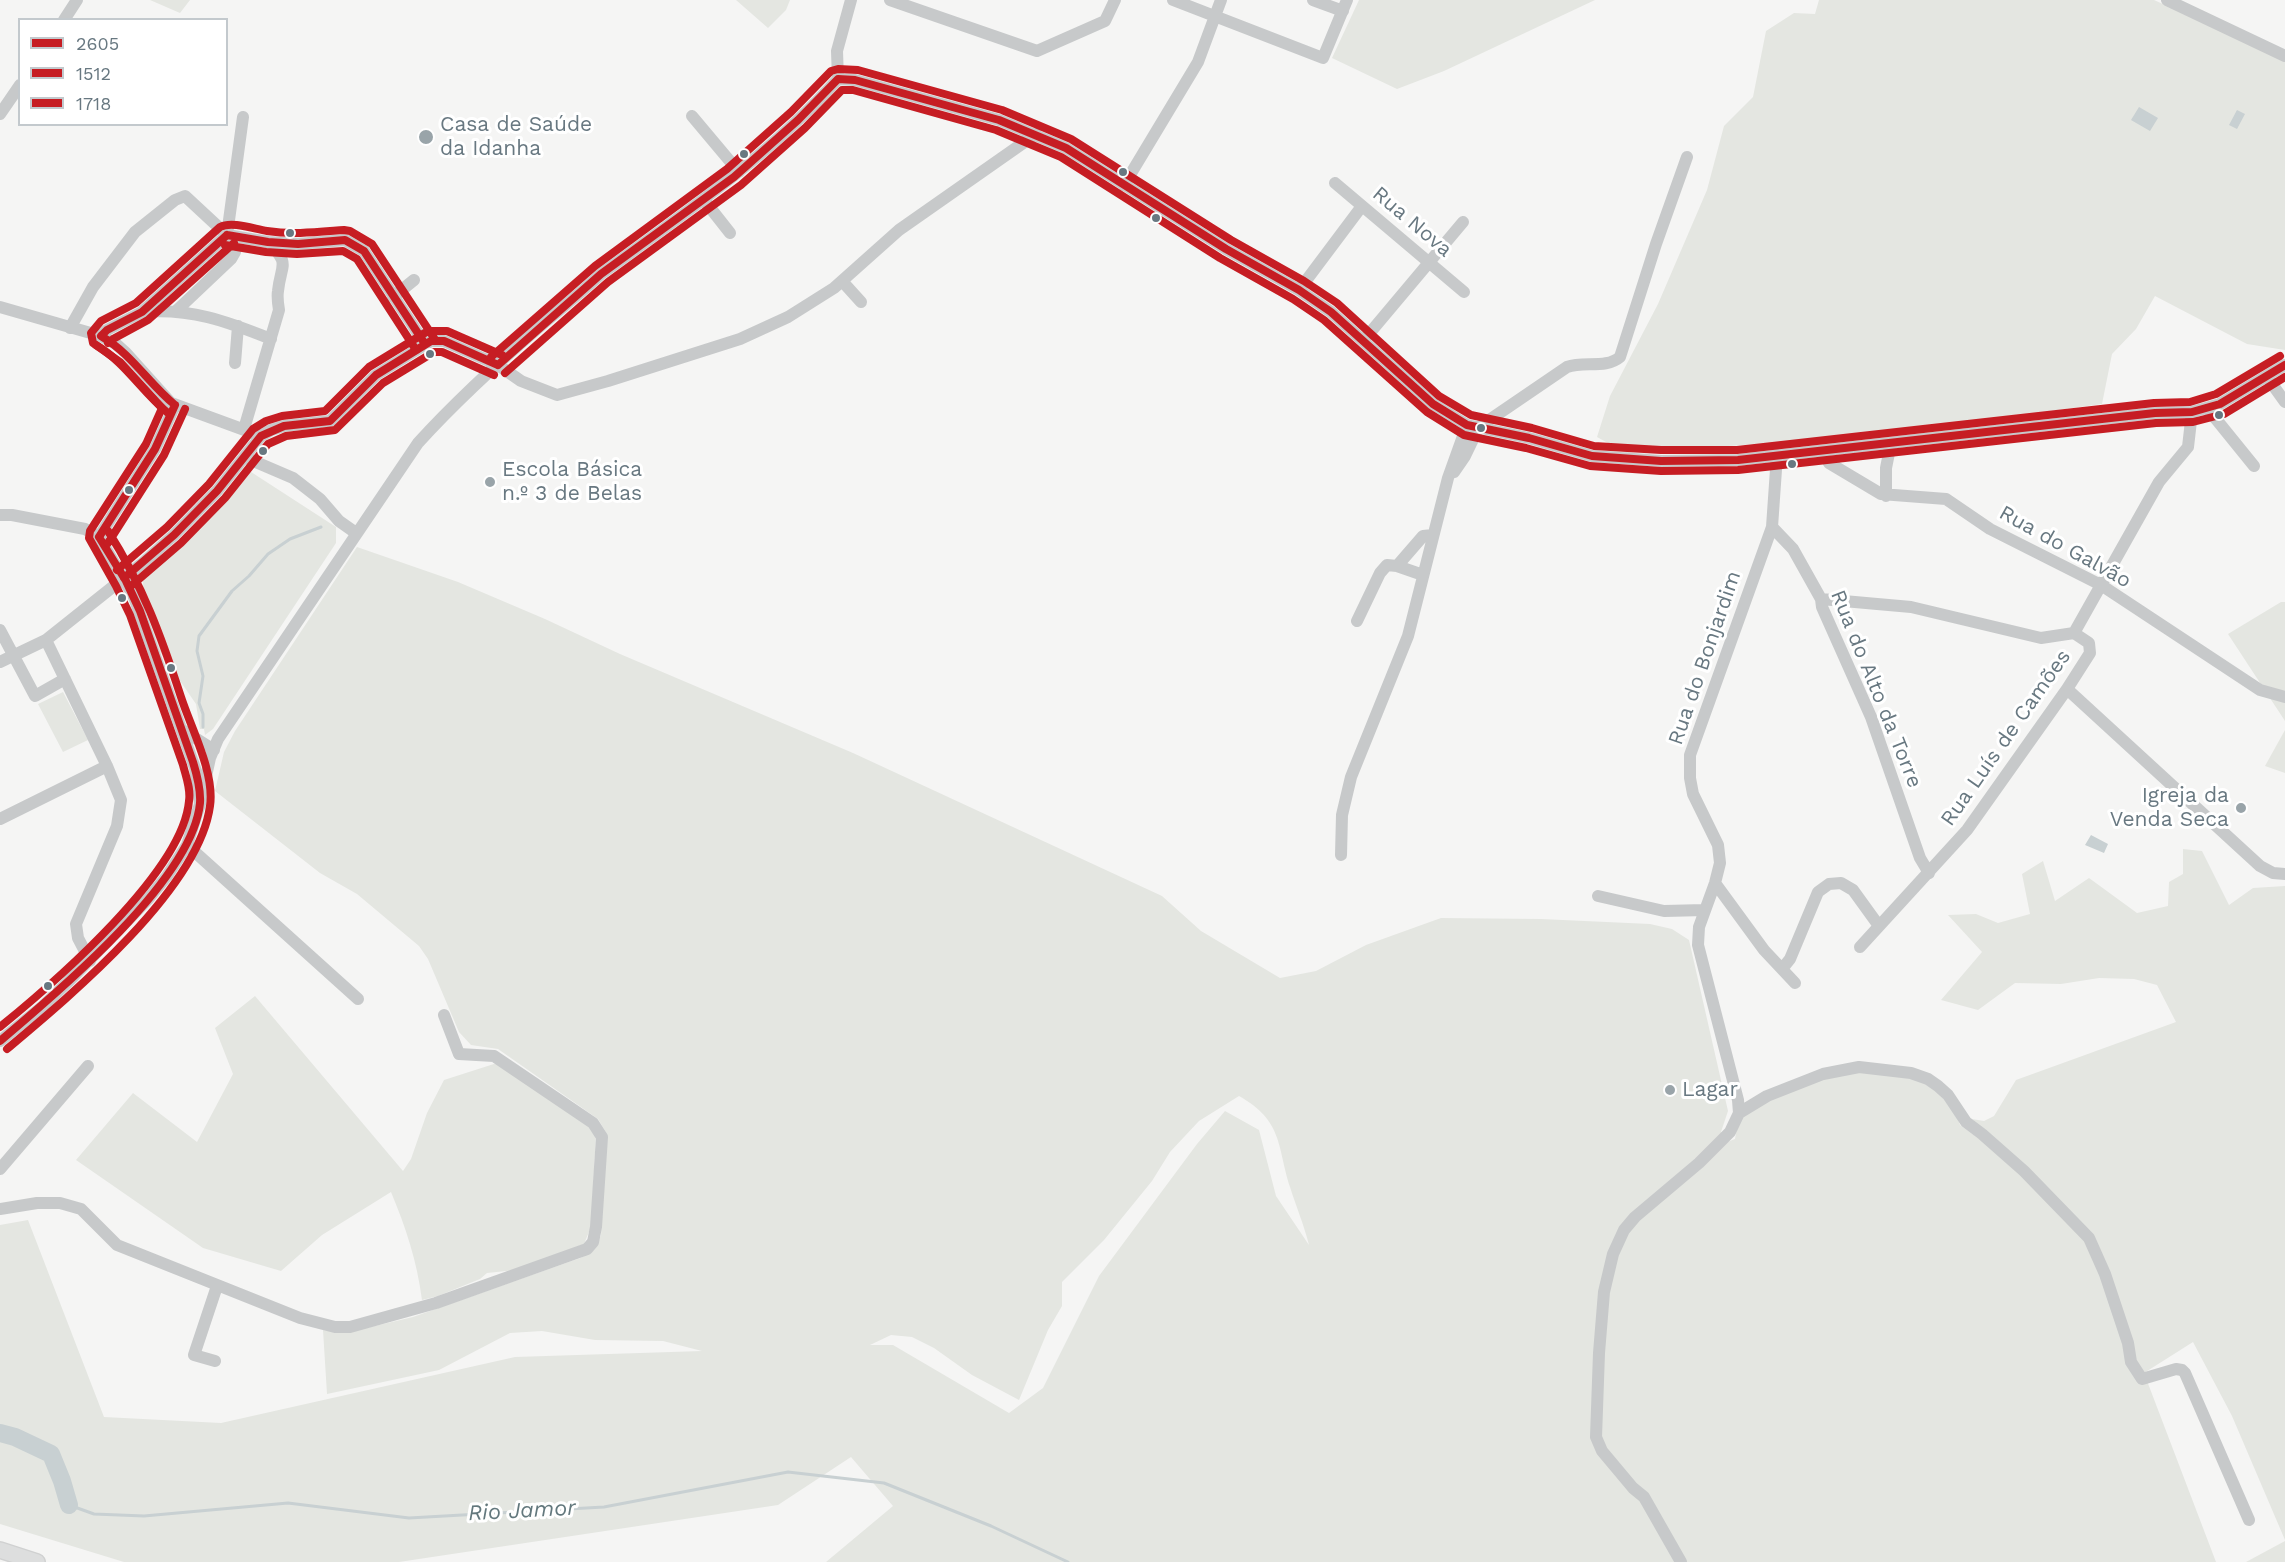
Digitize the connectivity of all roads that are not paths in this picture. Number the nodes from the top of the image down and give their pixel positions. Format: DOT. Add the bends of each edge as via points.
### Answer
graph roads {
  1 [pos="77,0"];
  2 [pos="851,0"];
  3 [pos="890,0"];
  4 [pos="1116,0"];
  5 [pos="1173,0"];
  6 [pos="1221,0"];
  7 [pos="1313,0"];
  8 [pos="2167,0"];
  9 [pos="1345,6"];
  10 [pos="1216,15"];
  11 [pos="65,18"];
  12 [pos="2285,56"];
  13 [pos="838,79"];
  14 [pos="18,88"];
  15 [pos="0,114"];
  16 [pos="692,116"];
  17 [pos="243,117"];
  18 [pos="1036,134"];
  19 [pos="1687,157"];
  20 [pos="739,172"];
  21 [pos="1335,183"];
  22 [pos="1124,185"];
  23 [pos="704,200"];
  24 [pos="1362,206"];
  25 [pos="1463,222"];
  26 [pos="730,233"];
  27 [pos="227,235"];
  28 [pos="268,242"];
  29 [pos="1430,262"];
  30 [pos="414,280"];
  31 [pos="842,281"];
  32 [pos="1299,290"];
  33 [pos="1464,292"];
  34 [pos="393,297"];
  35 [pos="861,302"];
  36 [pos="0,307"];
  37 [pos="142,312"];
  38 [pos="175,312"];
  39 [pos="238,326"];
  40 [pos="70,328"];
  41 [pos="100,336"];
  42 [pos="271,339"];
  43 [pos="1362,340"];
  44 [pos="425,344"];
  45 [pos="235,363"];
  46 [pos="498,365"];
  47 [pos="2285,365"];
  48 [pos="2267,377"];
  49 [pos="2285,402"];
  50 [pos="175,405"];
  51 [pos="2207,408"];
  52 [pos="2192,412"];
  53 [pos="1473,426"];
  54 [pos="244,429"];
  55 [pos="261,436"];
  56 [pos="1891,443"];
  57 [pos="1822,452"];
  58 [pos="1777,455"];
  59 [pos="244,458"];
  60 [pos="2254,466"];
  61 [pos="1886,496"];
  62 [pos="0,515"];
  63 [pos="1772,527"];
  64 [pos="356,533"];
  65 [pos="1433,535"];
  66 [pos="99,537"];
  67 [pos="1397,566"];
  68 [pos="1423,575"];
  69 [pos="124,578"];
  70 [pos="2101,585"];
  71 [pos="1821,599"];
  72 [pos="1356,621"];
  73 [pos="0,630"];
  74 [pos="2074,633"];
  75 [pos="46,640"];
  76 [pos="13,655"];
  77 [pos="0,662"];
  78 [pos="65,680"];
  79 [pos="2067,689"];
  80 [pos="2285,698"];
  81 [pos="181,729"];
  82 [pos="186,746"];
  83 [pos="212,754"];
  84 [pos="107,766"];
  85 [pos="200,804"];
  86 [pos="0,818"];
  87 [pos="187,846"];
  88 [pos="1341,855"];
  89 [pos="1929,873"];
  90 [pos="2285,874"];
  91 [pos="1715,883"];
  92 [pos="1598,896"];
  93 [pos="1705,910"];
  94 [pos="1879,926"];
  95 [pos="1860,947"];
  96 [pos="90,961"];
  97 [pos="1782,969"];
  98 [pos="1795,983"];
  99 [pos="358,999"];
  100 [pos="444,1015"];
  101 [pos="0,1041"];
  102 [pos="88,1066"];
  103 [pos="1739,1113"];
  104 [pos="0,1169"];
  105 [pos="0,1209"];
  106 [pos="217,1286"];
  107 [pos="215,1361"];
  108 [pos="2249,1520"];
  109 [pos="0,1550"];
  110 [pos="37,1562"];
  111 [pos="1682,1562"];
  1 -- 11 [label="street"];
  2 -- 13 [label="street" via="837,51"];
  3 -- 4 [label="street" via="1036,51 1105,21"];
  5 -- 10 [label="street"];
  6 -- 10 [label="street"];
  7 -- 9 [label="street"];
  8 -- 12 [label="street"];
  9 -- 10 [label="street" via="1323,58"];
  10 -- 22 [label="street" via="1198,62"];
  13 -- 18 [label="street" via="911,95"];
  13 -- 20 [label="street"];
  14 -- 15 [label="street"];
  16 -- 20 [label="street"];
  17 -- 27 [label="street"];
  18 -- 22 [label="street"];
  18 -- 31 [label="street" via="899,230"];
  19 -- 53 [label="street" via="1620,357 1613,363 1567,367"];
  20 -- 23 [label="street"];
  21 -- 24 [label="street, Rua Nova"];
  22 -- 32 [label="street"];
  23 -- 26 [label="street"];
  23 -- 46 [label="street" via="601,274"];
  24 -- 29 [label="street, Rua Nova"];
  24 -- 32 [label="street"];
  25 -- 29 [label="street"];
  27 -- 28 [label="street"];
  27 -- 37 [label="street"];
  27 -- 38 [label="street" via="234,255"];
  27 -- 40 [label="street" via="188,198 175,200 135,232 93,287"];
  28 -- 34 [label="street" via="345,240 364,251"];
  28 -- 42 [label="street" via="282,257 283,264 279,310"];
  29 -- 33 [label="street, Rua Nova"];
  29 -- 43 [label="street"];
  30 -- 34 [label="street"];
  31 -- 35 [label="street"];
  31 -- 46 [label="street" via="788,316 740,339 557,395 521,381"];
  32 -- 43 [label="street"];
  34 -- 44 [label="street"];
  36 -- 40 [label="street"];
  37 -- 38 [label="street"];
  37 -- 41 [label="street"];
  38 -- 39 [label="street" via="216,318"];
  39 -- 42 [label="street"];
  39 -- 45 [label="street"];
  40 -- 41 [label="street"];
  41 -- 50 [label="street" via="126,353"];
  42 -- 54 [label="street"];
  43 -- 53 [label="street" via="1433,404"];
  44 -- 46 [label="street" via="444,341"];
  44 -- 55 [label="street" via="376,375 330,421 284,426"];
  46 -- 64 [label="street" via="418,443"];
  47 -- 48 [label="street"];
  48 -- 49 [label="street"];
  48 -- 51 [label="street"];
  50 -- 54 [label="street"];
  50 -- 66 [label="street" via="155,449"];
  51 -- 52 [label="street"];
  51 -- 60 [label="street"];
  52 -- 56 [label="street"];
  52 -- 70 [label="street, Rua Luís de Camões" via="2188,447 2159,482"];
  53 -- 58 [label="street" via="1592,456 1661,461"];
  53 -- 65 [label="street" via="1465,456 1446,483"];
  54 -- 55 [label="street"];
  55 -- 59 [label="street"];
  56 -- 57 [label="street"];
  56 -- 61 [label="street"];
  57 -- 58 [label="street"];
  57 -- 61 [label="street, Rua do Galvão" via="1829,463"];
  58 -- 63 [label="street, Rua do Bonjardim"];
  59 -- 64 [label="street" via="293,478"];
  59 -- 69 [label="street" via="174,535"];
  61 -- 70 [label="street, Rua do Galvão" via="1946,499 1990,529"];
  62 -- 66 [label="street" via="85,529"];
  63 -- 71 [label="street, Rua do Alto da Torre" via="1793,549"];
  63 -- 91 [label="street, Rua do Bonjardim" via="1690,755 1693,794 1718,845 1720,863"];
  64 -- 83 [label="street"];
  65 -- 67 [label="street" via="1423,536"];
  65 -- 68 [label="street"];
  66 -- 69 [label="street"];
  67 -- 68 [label="street"];
  67 -- 72 [label="street" via="1387,565 1380,573"];
  68 -- 88 [label="street" via="1399,661 1351,777 1342,815"];
  69 -- 75 [label="street"];
  69 -- 81 [label="street"];
  70 -- 74 [label="street, Rua Luís de Camões"];
  70 -- 80 [label="street, Rua do Galvão" via="2260,690"];
  71 -- 74 [label="street" via="1911,607 2041,638"];
  71 -- 89 [label="street, Rua do Alto da Torre" via="1871,717 1920,858"];
  73 -- 76 [label="street"];
  74 -- 79 [label="street, Rua Luís de Camões" via="2089,643 2090,653"];
  75 -- 76 [label="street"];
  75 -- 78 [label="street"];
  76 -- 77 [label="street"];
  76 -- 78 [label="street" via="35,696"];
  78 -- 84 [label="street"];
  79 -- 89 [label="street, Rua Luís de Camões" via="1967,831"];
  79 -- 90 [label="street" via="2260,867"];
  81 -- 82 [label="street"];
  81 -- 83 [label="street"];
  82 -- 83 [label="street" via="197,754"];
  82 -- 85 [label="street" via="195,768"];
  83 -- 85 [label="street"];
  84 -- 86 [label="street"];
  84 -- 96 [label="street" via="121,800 117,826 76,924 78,938"];
  85 -- 87 [label="street"];
  87 -- 96 [label="street" via="149,898"];
  87 -- 99 [label="street"];
  89 -- 94 [label="street, Rua Luís de Camões"];
  91 -- 93 [label="street, Rua do Bonjardim"];
  91 -- 97 [label="street"];
  92 -- 93 [label="street" via="1664,910"];
  93 -- 103 [label="street, Rua do Bonjardim" via="1698,945"];
  94 -- 95 [label="street, Rua Luís de Camões"];
  94 -- 97 [label="street" via="1853,890 1841,883 1829,884 1818,892 1790,959"];
  96 -- 101 [label="street"];
  97 -- 98 [label="street"];
  100 -- 106 [label="street" via="459,1054 494,1056 593,1123 602,1137 593,1242 587,1249 436,1304 350,1328 300,1318"];
  102 -- 104 [label="street"];
  103 -- 108 [label="street" via="1767,1096 1823,1074 1859,1067 1911,1073 1938,1086 1966,1122 2024,1171 2089,1238 2105,1274 2131,1362 2142,1379 2176,1369 2185,1373"];
  103 -- 111 [label="street" via="1730,1132 1699,1164 1624,1230 1613,1254 1604,1292 1596,1437 1602,1451 1644,1497"];
  105 -- 106 [label="street" via="60,1203 81,1209 117,1245"];
  106 -- 107 [label="street" via="194,1355"];
  109 -- 110 [label="main road"];
}
